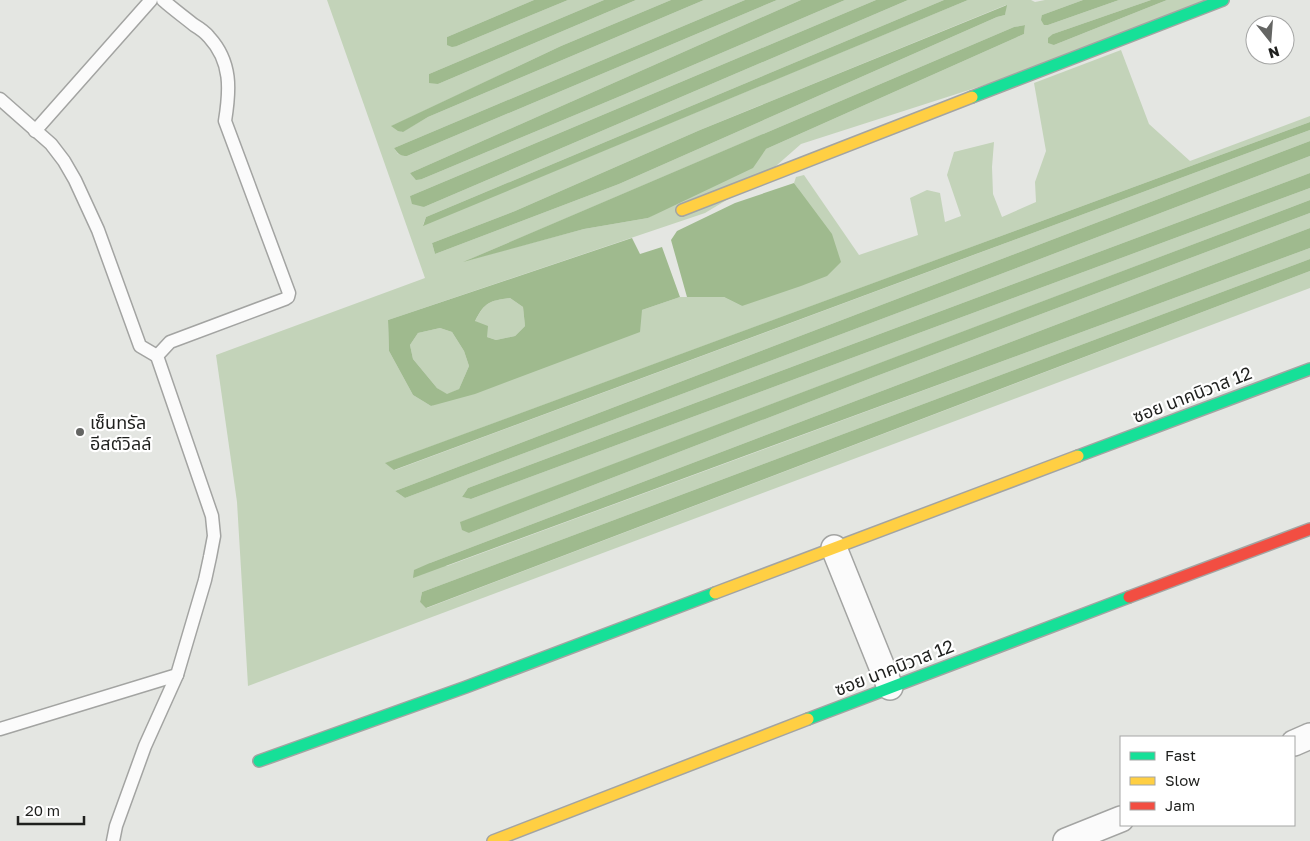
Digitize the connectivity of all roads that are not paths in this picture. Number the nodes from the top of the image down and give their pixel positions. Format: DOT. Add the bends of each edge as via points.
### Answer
graph roads {
  1 [pos="151,0"];
  2 [pos="1223,0"];
  3 [pos="166,2"];
  4 [pos="0,99"];
  5 [pos="35,131"];
  6 [pos="682,210"];
  7 [pos="157,356"];
  8 [pos="1310,369"];
  9 [pos="1310,530"];
  10 [pos="834,548"];
  11 [pos="177,675"];
  12 [pos="890,687"];
  13 [pos="0,729"];
  14 [pos="1310,736"];
  15 [pos="1295,743"];
  16 [pos="260,761"];
  17 [pos="1120,820"];
  18 [pos="113,841"];
  19 [pos="493,841"];
  20 [pos="1066,841"];
  1 -- 5 [label="lane"];
  2 -- 6 [label="street"];
  3 -- 7 [label="lane" via="208,36 221,53 229,84 225,121 289,293 285,299 170,342"];
  4 -- 5 [label="lane"];
  5 -- 7 [label="lane" via="51,144 75,180 98,230 140,346"];
  7 -- 11 [label="lane" via="212,516 214,536 205,580"];
  8 -- 10 [label="street, ซอย นาคนิวาส 12"];
  9 -- 12 [label="street, ซอย นาคนิวาส 12"];
  10 -- 12 [label="street"];
  10 -- 16 [label="street, ซอย นาคนิวาส 12"];
  11 -- 13 [label="lane"];
  11 -- 18 [label="lane" via="145,746"];
  12 -- 19 [label="street, ซอย นาคนิวาส 12"];
  14 -- 15 [label="street"];
  17 -- 20 [label="street"];
}
